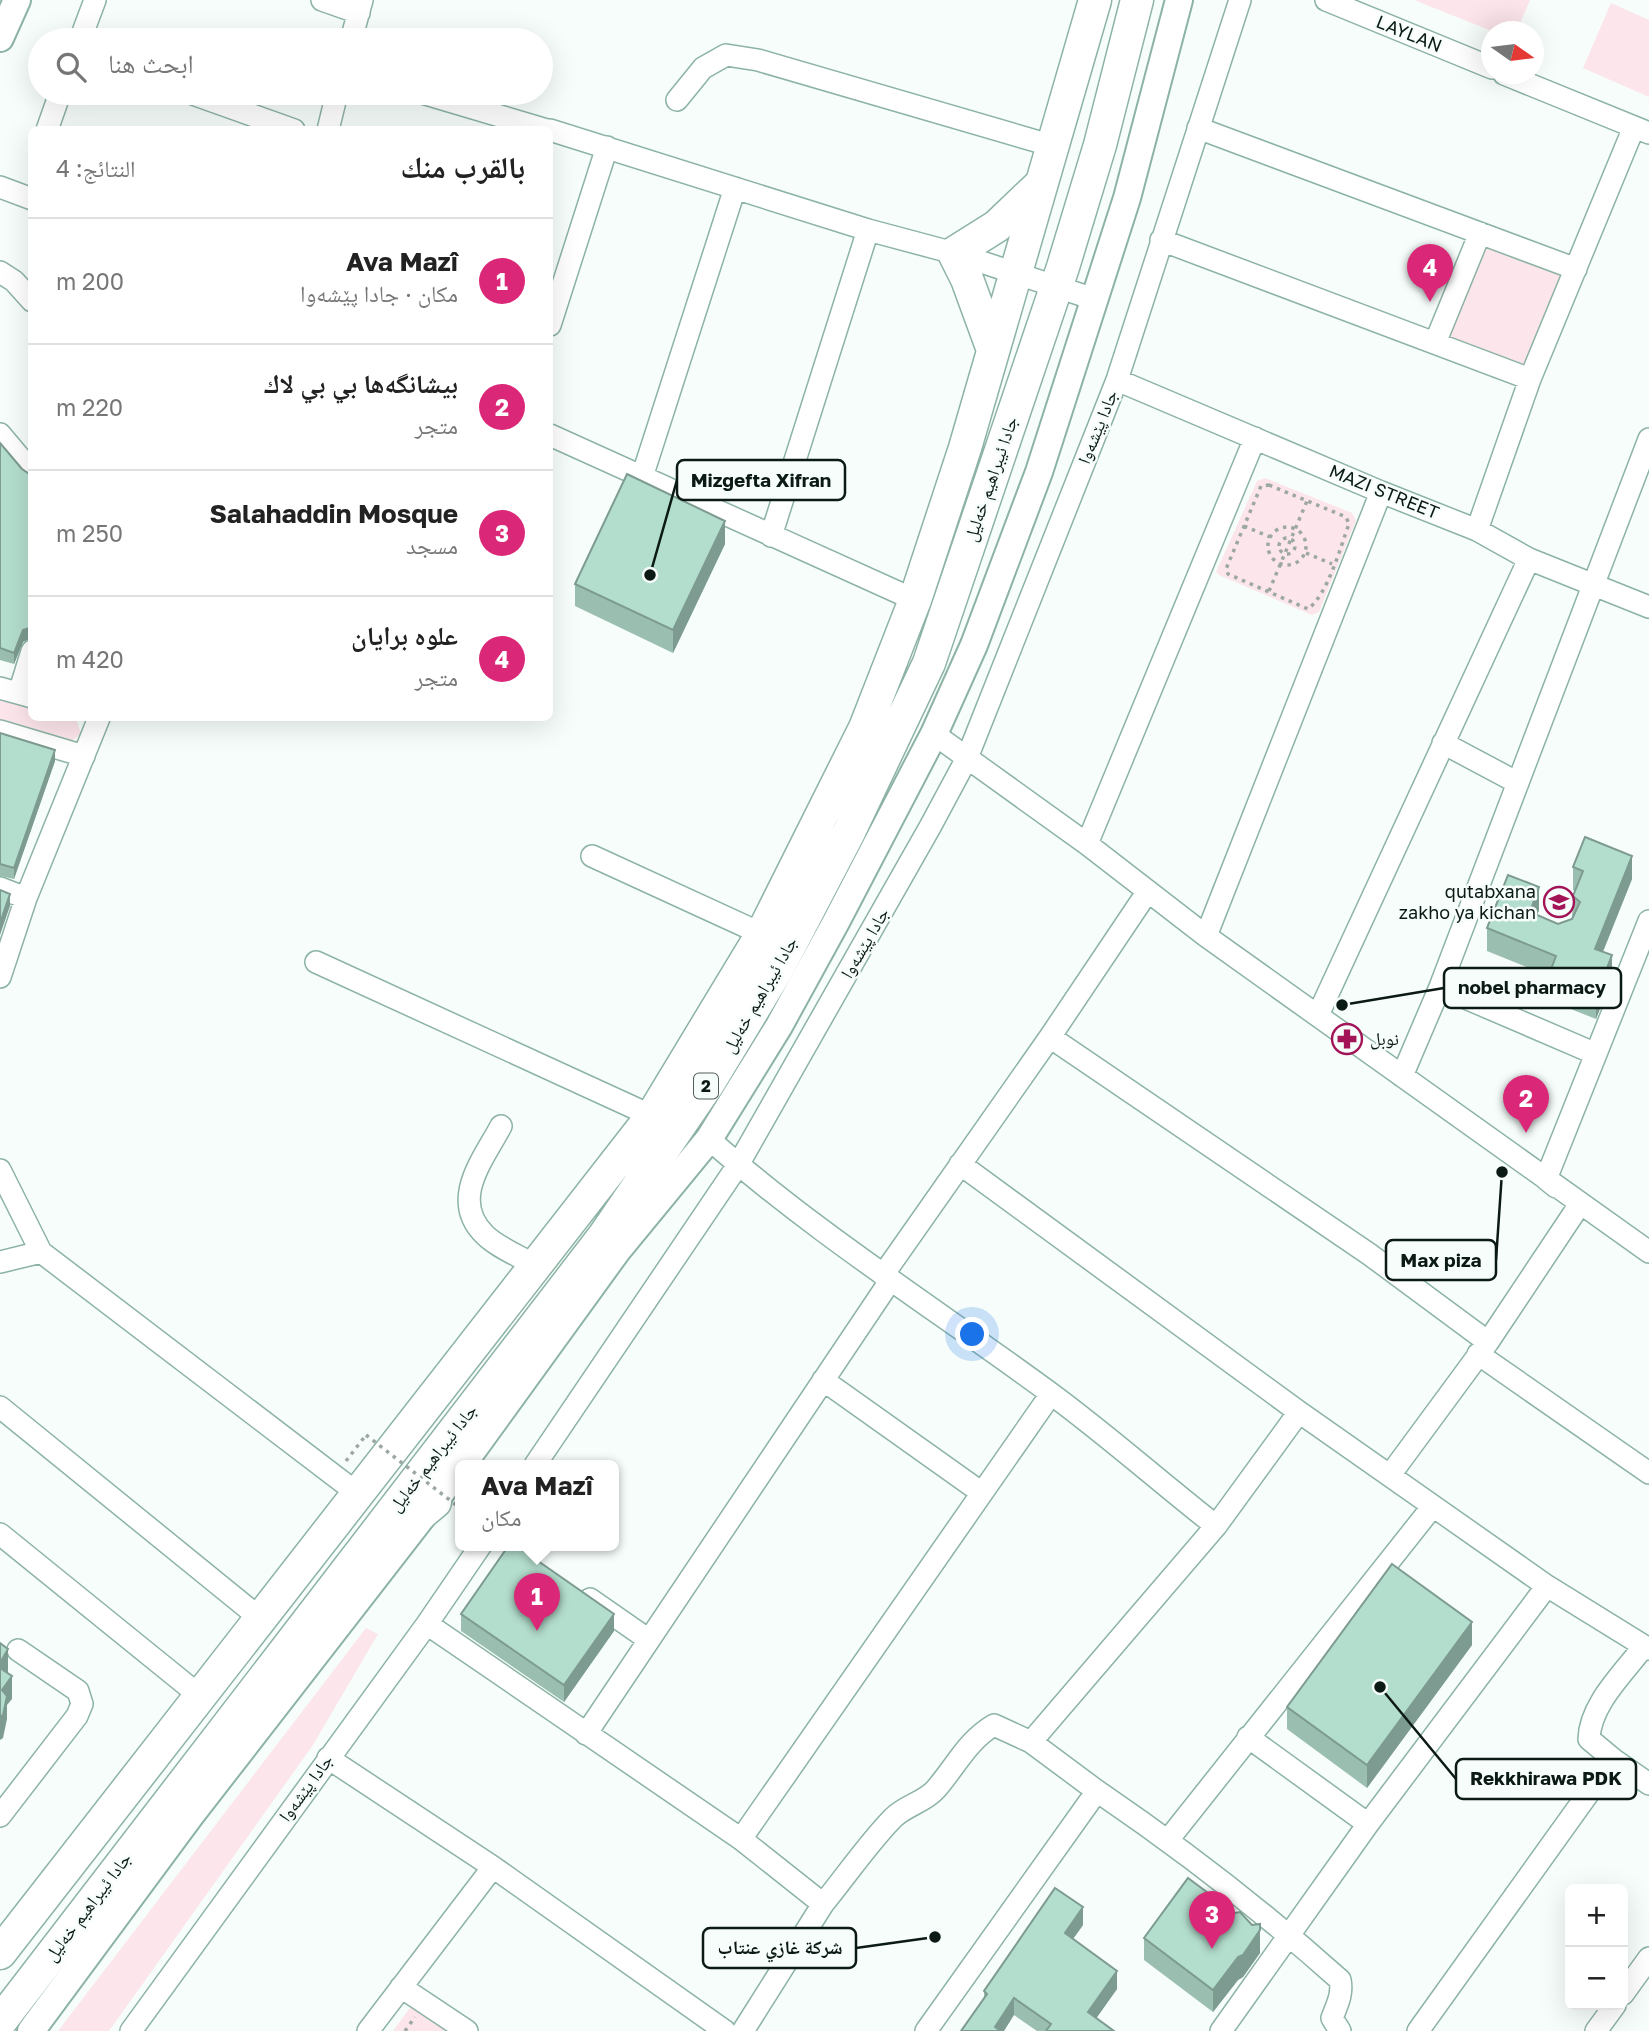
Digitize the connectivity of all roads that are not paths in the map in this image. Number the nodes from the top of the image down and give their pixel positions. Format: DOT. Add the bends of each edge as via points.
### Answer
graph roads {
  1 [pos="17,0"];
  2 [pos="95,0"];
  3 [pos="322,0"];
  4 [pos="1095,0"];
  5 [pos="1137,0"];
  6 [pos="1179,0"];
  7 [pos="1240,0"];
  8 [pos="1326,0"];
  9 [pos="361,7"];
  10 [pos="84,28"];
  11 [pos="355,28"];
  12 [pos="0,38"];
  13 [pos="1481,63"];
  14 [pos="1529,84"];
  15 [pos="677,100"];
  16 [pos="56,105"];
  17 [pos="224,105"];
  18 [pos="334,105"];
  19 [pos="446,105"];
  20 [pos="477,120"];
  21 [pos="49,126"];
  22 [pos="284,126"];
  23 [pos="329,126"];
  24 [pos="520,126"];
  25 [pos="1198,128"];
  26 [pos="1642,130"];
  27 [pos="553,131"];
  28 [pos="1053,146"];
  29 [pos="607,147"];
  30 [pos="1041,184"];
  31 [pos="735,188"];
  32 [pos="28,192"];
  33 [pos="2,193"];
  34 [pos="868,230"];
  35 [pos="1480,233"];
  36 [pos="1161,240"];
  37 [pos="954,253"];
  38 [pos="1576,269"];
  39 [pos="0,272"];
  40 [pos="1016,274"];
  41 [pos="1056,286"];
  42 [pos="28,297"];
  43 [pos="1094,299"];
  44 [pos="553,316"];
  45 [pos="1435,343"];
  46 [pos="993,350"];
  47 [pos="1530,379"];
  48 [pos="1117,380"];
  49 [pos="0,434"];
  50 [pos="553,436"];
  51 [pos="1255,438"];
  52 [pos="1649,439"];
  53 [pos="28,467"];
  54 [pos="642,477"];
  55 [pos="1381,492"];
  56 [pos="1477,530"];
  57 [pos="771,536"];
  58 [pos="1529,559"];
  59 [pos="1594,585"];
  60 [pos="915,600"];
  61 [pos="1649,607"];
  62 [pos="28,662"];
  63 [pos="17,693"];
  64 [pos="98,721"];
  65 [pos="0,731"];
  66 [pos="934,734"];
  67 [pos="1443,743"];
  68 [pos="84,756"];
  69 [pos="967,758"];
  70 [pos="1518,783"];
  71 [pos="1087,845"];
  72 [pos="592,856"];
  73 [pos="0,888"];
  74 [pos="1148,891"];
  75 [pos="26,898"];
  76 [pos="1649,921"];
  77 [pos="762,934"];
  78 [pos="1206,936"];
  79 [pos="316,962"];
  80 [pos="0,976"];
  81 [pos="1440,987"];
  82 [pos="1318,1016"];
  83 [pos="1050,1037"];
  84 [pos="1596,1054"];
  85 [pos="1402,1076"];
  86 [pos="652,1115"];
  87 [pos="501,1126"];
  88 [pos="709,1139"];
  89 [pos="960,1164"];
  90 [pos="737,1165"];
  91 [pos="0,1170"];
  92 [pos="1558,1189"];
  93 [pos="7,1201"];
  94 [pos="1580,1204"];
  95 [pos="41,1252"];
  96 [pos="1649,1252"];
  97 [pos="0,1262"];
  98 [pos="536,1266"];
  99 [pos="886,1278"];
  100 [pos="1483,1348"];
  101 [pos="823,1380"];
  102 [pos="1051,1394"];
  103 [pos="0,1407"];
  104 [pos="1299,1412"];
  105 [pos="465,1460"];
  106 [pos="538,1460"];
  107 [pos="1649,1473"];
  108 [pos="1390,1475"];
  109 [pos="455,1484"];
  110 [pos="357,1493"];
  111 [pos="982,1493"];
  112 [pos="448,1505"];
  113 [pos="1433,1506"];
  114 [pos="1216,1526"];
  115 [pos="0,1534"];
  116 [pos="477,1551"];
  117 [pos="570,1585"];
  118 [pos="1548,1586"];
  119 [pos="323,1600"];
  120 [pos="261,1619"];
  121 [pos="427,1624"];
  122 [pos="649,1640"];
  123 [pos="1646,1647"];
  124 [pos="18,1650"];
  125 [pos="200,1696"];
  126 [pos="586,1734"];
  127 [pos="1248,1737"];
  128 [pos="1031,1742"];
  129 [pos="328,1758"];
  130 [pos="1613,1759"];
  131 [pos="1649,1784"];
  132 [pos="1097,1791"];
  133 [pos="0,1816"];
  134 [pos="1368,1824"];
  135 [pos="741,1839"];
  136 [pos="1168,1840"];
  137 [pos="493,1867"];
  138 [pos="823,1904"];
  139 [pos="1289,1934"];
  140 [pos="2,1945"];
  141 [pos="1649,1958"];
  142 [pos="401,1987"];
  143 [pos="1628,1987"];
  144 [pos="1612,2010"];
  145 [pos="0,2022"];
  146 [pos="31,2031"];
  147 [pos="131,2031"];
  148 [pos="368,2031"];
  149 [pos="467,2031"];
  150 [pos="725,2031"];
  151 [pos="743,2031"];
  152 [pos="926,2031"];
  153 [pos="1221,2031"];
  154 [pos="1340,2031"];
  155 [pos="1418,2031"];
  156 [pos="1597,2031"];
  1 -- 12 [label="main road"];
  2 -- 10 [label="street"];
  3 -- 9 [label="street"];
  4 -- 28 [label="highway, جادا ئیبراهیم خەلیل / 2"];
  5 -- 41 [label="highway, جادا ئیبراهیم خەلیل / 2" via="1100,145"];
  6 -- 43 [label="main road, جادا ئیبراهیم خەلیل" via="1127,198"];
  7 -- 25 [label="street, جادا پێشەوا"];
  8 -- 13 [label="street, LAYLAN"];
  9 -- 11 [label="street"];
  14 -- 26 [label="street"];
  15 -- 28 [label="street" via="703,68 726,55 758,60"];
  16 -- 21 [label="street"];
  17 -- 22 [label="street"];
  18 -- 23 [label="street"];
  19 -- 20 [label="street"];
  20 -- 24 [label="street"];
  25 -- 35 [label="street"];
  25 -- 36 [label="street, جادا پێشەوا"];
  26 -- 38 [label="street"];
  27 -- 29 [label="street"];
  28 -- 30 [label="highway, جادا ئیبراهیم خەلیل / 2"];
  29 -- 31 [label="street"];
  29 -- 44 [label="street"];
  30 -- 37 [label="highway" via="997,226"];
  30 -- 40 [label="highway, جادا ئیبراهیم خەلیل / 2"];
  31 -- 34 [label="street"];
  31 -- 54 [label="street"];
  32 -- 33 [label="street"];
  34 -- 37 [label="street"];
  34 -- 57 [label="street"];
  35 -- 38 [label="street"];
  35 -- 45 [label="street"];
  36 -- 45 [label="street"];
  36 -- 48 [label="street, جادا پێشەوا"];
  37 -- 40 [label="street"];
  37 -- 46 [label="highway"];
  38 -- 47 [label="street"];
  39 -- 42 [label="street"];
  40 -- 41 [label="street"];
  40 -- 46 [label="highway, جادا ئیبراهیم خەلیل / 2"];
  41 -- 43 [label="street"];
  41 -- 119 [label="highway, جادا ئیبراهیم خەلیل / 2" via="929,663 777,970 708,1084 604,1236"];
  43 -- 66 [label="main road, جادا ئیبراهیم خەلیل" via="1039,472 974,645"];
  45 -- 47 [label="street"];
  46 -- 60 [label="highway, جادا ئیبراهیم خەلیل / 2"];
  47 -- 56 [label="street"];
  48 -- 51 [label="street, MAZI STREET"];
  48 -- 69 [label="street, جادا پێشەوا"];
  49 -- 53 [label="street"];
  50 -- 54 [label="street"];
  51 -- 55 [label="street, MAZI STREET"];
  51 -- 71 [label="street"];
  52 -- 59 [label="street"];
  54 -- 57 [label="street"];
  55 -- 56 [label="street, MAZI STREET"];
  55 -- 78 [label="street" via="1342,569"];
  56 -- 58 [label="street, MAZI STREET"];
  57 -- 60 [label="street"];
  58 -- 59 [label="street, MAZI STREET"];
  58 -- 67 [label="street"];
  59 -- 61 [label="street, MAZI STREET"];
  59 -- 70 [label="street"];
  60 -- 77 [label="highway, جادا ئیبراهیم خەلیل / 2" via="865,728"];
  62 -- 63 [label="street"];
  64 -- 68 [label="street"];
  65 -- 68 [label="street"];
  66 -- 69 [label="street"];
  66 -- 88 [label="main road, جادا ئیبراهیم خەلیل" via="779,1026"];
  67 -- 70 [label="street"];
  67 -- 82 [label="street"];
  68 -- 75 [label="street"];
  69 -- 71 [label="street"];
  69 -- 90 [label="street, جادا پێشەوا"];
  70 -- 81 [label="street"];
  71 -- 74 [label="street"];
  72 -- 77 [label="street"];
  73 -- 75 [label="street"];
  74 -- 78 [label="street"];
  74 -- 83 [label="street"];
  75 -- 80 [label="street"];
  76 -- 84 [label="street"];
  77 -- 86 [label="highway, جادا ئیبراهیم خەلیل / 2"];
  78 -- 82 [label="street"];
  79 -- 86 [label="street"];
  81 -- 84 [label="street"];
  81 -- 85 [label="street"];
  82 -- 85 [label="street"];
  83 -- 89 [label="street"];
  83 -- 100 [label="street" via="1369,1254"];
  84 -- 92 [label="street" via="1546,1179"];
  85 -- 92 [label="street"];
  86 -- 98 [label="highway, جادا ئیبراهیم خەلیل / 2"];
  87 -- 98 [label="street" via="469,1186 468,1201 485,1236"];
  88 -- 90 [label="street"];
  88 -- 105 [label="main road, جادا ئیبراهیم خەلیل" via="617,1251"];
  89 -- 99 [label="street"];
  89 -- 104 [label="street"];
  90 -- 99 [label="street"];
  90 -- 106 [label="street, جادا پێشەوا"];
  91 -- 93 [label="street"];
  92 -- 94 [label="street"];
  93 -- 95 [label="street"];
  94 -- 96 [label="street"];
  94 -- 100 [label="street"];
  95 -- 97 [label="street"];
  95 -- 110 [label="street"];
  98 -- 110 [label="highway, جادا ئیبراهیم خەلیل / 2"];
  99 -- 101 [label="street"];
  99 -- 102 [label="street"];
  100 -- 107 [label="street"];
  100 -- 108 [label="street"];
  101 -- 111 [label="street"];
  101 -- 122 [label="street"];
  102 -- 111 [label="street"];
  102 -- 114 [label="street"];
  103 -- 120 [label="street"];
  104 -- 108 [label="street"];
  104 -- 114 [label="street"];
  108 -- 113 [label="street"];
  109 -- 112 [label="main road, جادا ئیبراهیم خەلیل"];
  110 -- 120 [label="highway, جادا ئیبراهیم خەلیل / 2"];
  111 -- 135 [label="street"];
  112 -- 119 [label="highway" via="354,1570"];
  112 -- 146 [label="main road, جادا ئیبراهیم خەلیل" via="190,1816"];
  113 -- 118 [label="street"];
  113 -- 127 [label="street"];
  114 -- 128 [label="street"];
  115 -- 125 [label="street"];
  116 -- 121 [label="street, جادا پێشەوا"];
  117 -- 122 [label="street"];
  118 -- 123 [label="street"];
  118 -- 134 [label="street"];
  119 -- 145 [label="highway, جادا ئیبراهیم خەلیل / 2"];
  120 -- 125 [label="highway, جادا ئیبراهیم خەلیل / 2"];
  121 -- 126 [label="street"];
  121 -- 129 [label="street, جادا پێشەوا"];
  122 -- 126 [label="street"];
  123 -- 130 [label="street" via="1597,1708 1589,1726 1589,1739"];
  124 -- 133 [label="street" via="78,1690 82,1704"];
  125 -- 140 [label="highway, جادا ئیبراهیم خەلیل / 2"];
  126 -- 135 [label="street"];
  127 -- 134 [label="street"];
  127 -- 136 [label="street"];
  128 -- 132 [label="street"];
  128 -- 138 [label="street" via="994,1725 978,1735 935,1791 905,1806 892,1819"];
  129 -- 137 [label="street"];
  129 -- 147 [label="street, جادا پێشەوا"];
  130 -- 131 [label="street"];
  130 -- 155 [label="street"];
  132 -- 136 [label="street"];
  132 -- 152 [label="street"];
  134 -- 139 [label="street"];
  135 -- 138 [label="street"];
  136 -- 139 [label="street"];
  137 -- 142 [label="street"];
  137 -- 150 [label="street"];
  138 -- 151 [label="street"];
  139 -- 153 [label="street"];
  139 -- 154 [label="street" via="1340,1980 1342,1988 1332,2018"];
  141 -- 143 [label="street"];
  142 -- 148 [label="street"];
  142 -- 149 [label="street"];
  144 -- 156 [label="street"];
}
